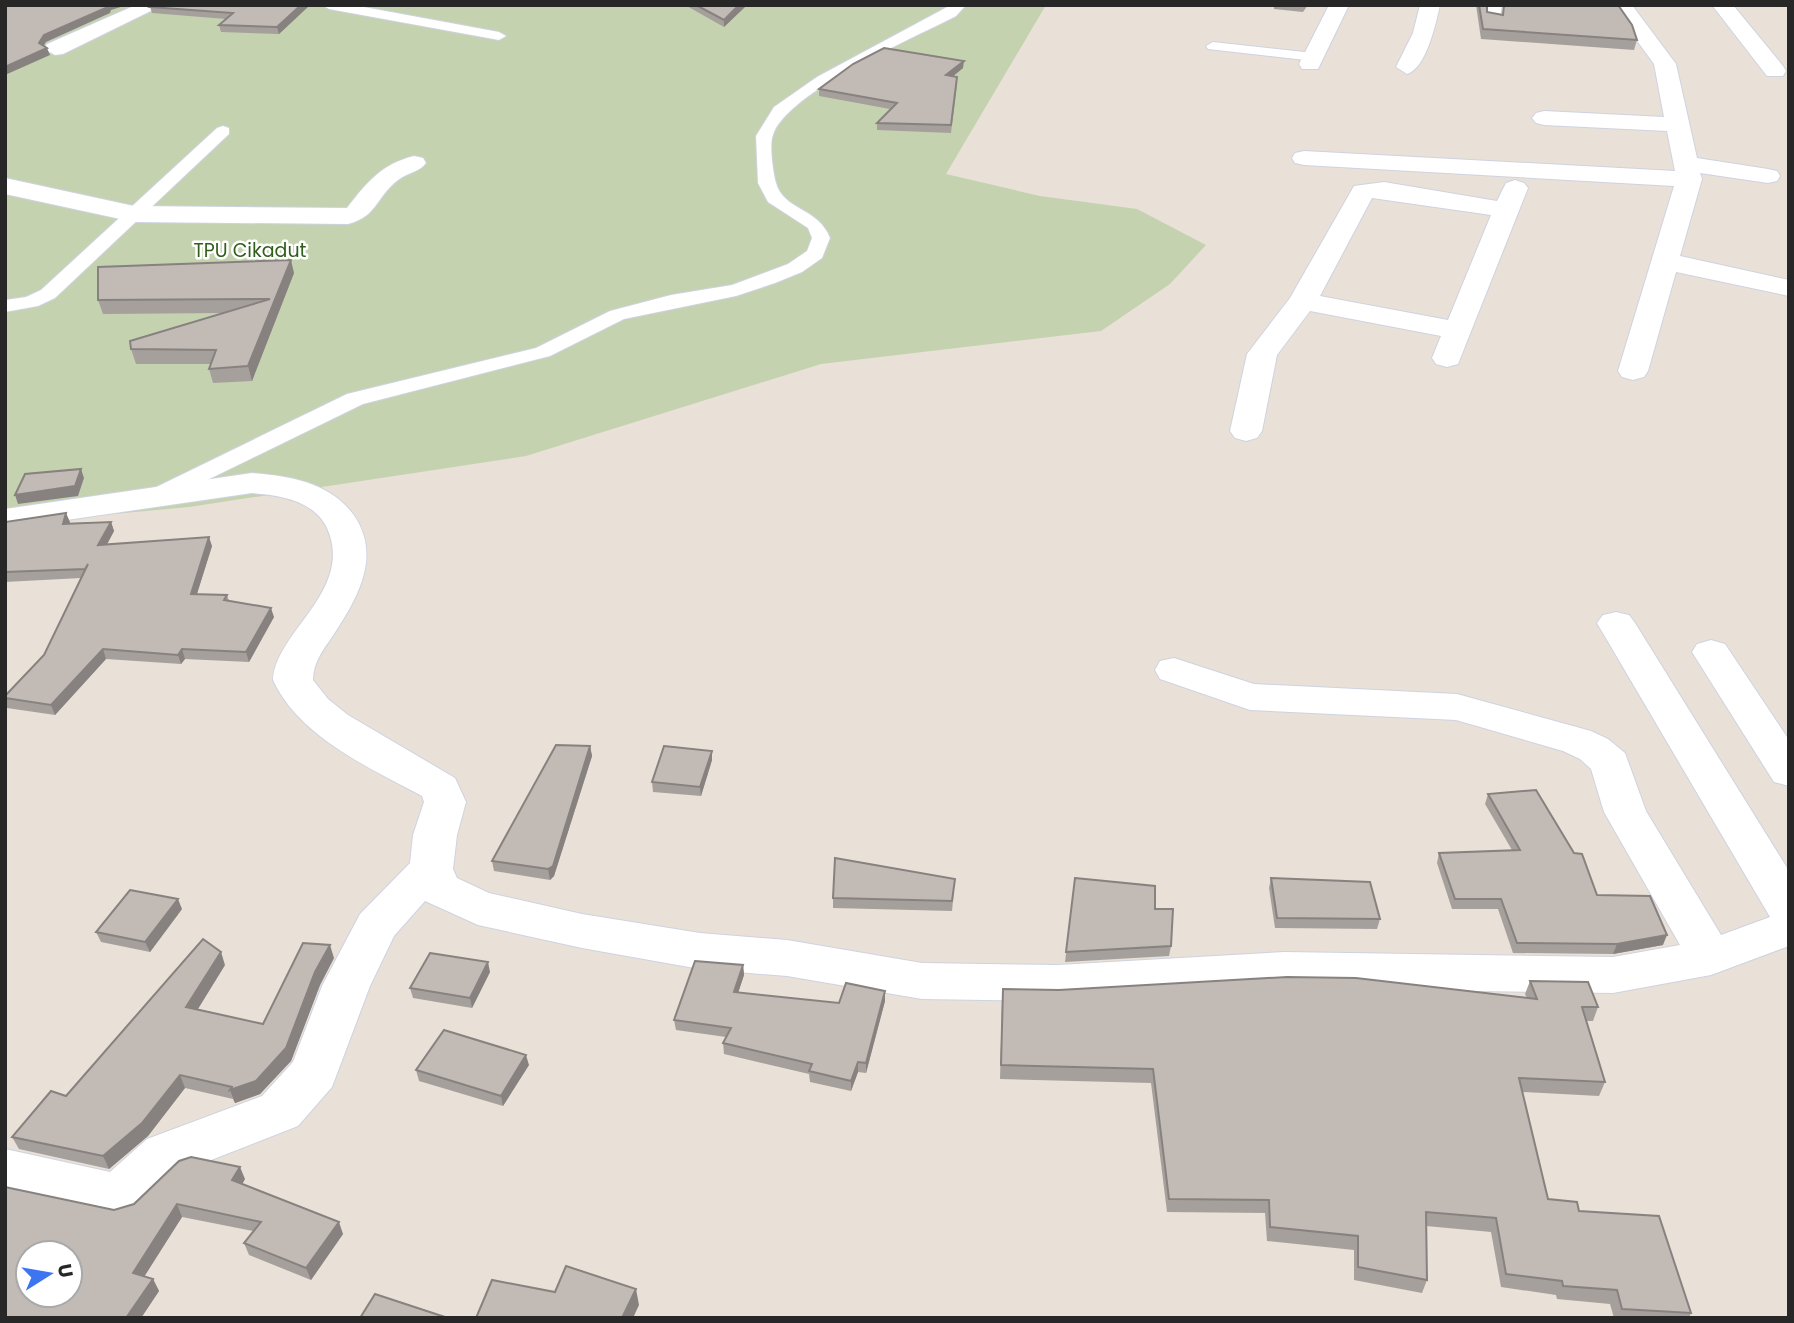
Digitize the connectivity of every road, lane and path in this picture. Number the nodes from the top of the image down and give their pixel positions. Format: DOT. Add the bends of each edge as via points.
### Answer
graph roads {
  1 [pos="153,5"];
  2 [pos="329,5"];
  3 [pos="960,5"];
  4 [pos="1339,5"];
  5 [pos="1430,5"];
  6 [pos="1621,5"];
  7 [pos="1722,5"];
  8 [pos="499,36"];
  9 [pos="1213,46"];
  10 [pos="55,49"];
  11 [pos="1312,60"];
  12 [pos="1407,66"];
  13 [pos="1775,71"];
  14 [pos="1544,118"];
  15 [pos="1678,125"];
  16 [pos="223,131"];
  17 [pos="1304,158"];
  18 [pos="414,163"];
  19 [pos="1523,167"];
  20 [pos="1688,172"];
  21 [pos="1768,176"];
  22 [pos="5,186"];
  23 [pos="1506,210"];
  24 [pos="134,214"];
  25 [pos="1665,261"];
  26 [pos="1789,288"];
  27 [pos="1303,301"];
  28 [pos="5,306"];
  29 [pos="1458,331"];
  30 [pos="1447,358"];
  31 [pos="1633,370"];
  32 [pos="1246,431"];
  33 [pos="150,499"];
  34 [pos="5,519"];
  35 [pos="1616,623"];
  36 [pos="1711,652"];
  37 [pos="1174,670"];
  38 [pos="1789,772"];
  39 [pos="431,869"];
  40 [pos="1789,909"];
  41 [pos="1789,928"];
  42 [pos="1711,957"];
  43 [pos="5,1172"];
  1 -- 10 [label="street"];
  2 -- 8 [label="lane"];
  3 -- 33 [label="lane" via="822,80 780,110 764,136 766,183 777,202 816,225 821,238 815,254 795,268 736,290 617,315 543,352 355,399"];
  4 -- 11 [label="street"];
  5 -- 12 [label="street"];
  6 -- 15 [label="street" via="1665,64"];
  7 -- 13 [label="street"];
  9 -- 11 [label="lane"];
  14 -- 15 [label="street"];
  15 -- 20 [label="street"];
  16 -- 24 [label="lane"];
  17 -- 19 [label="street"];
  18 -- 24 [label="street" via="387,175 356,214 348,216"];
  19 -- 20 [label="street"];
  19 -- 23 [label="street"];
  20 -- 21 [label="street"];
  20 -- 25 [label="street"];
  22 -- 24 [label="street"];
  23 -- 27 [label="street" via="1384,190 1363,191"];
  23 -- 29 [label="street"];
  24 -- 28 [label="lane" via="48,294"];
  25 -- 26 [label="street"];
  25 -- 31 [label="street"];
  27 -- 29 [label="street"];
  27 -- 32 [label="street" via="1262,354"];
  29 -- 30 [label="street"];
  33 -- 34 [label="street"];
  33 -- 39 [label="street" via="252,483 289,487 332,508 348,529 350,554 342,589 298,662 293,679 301,698 340,729 440,788 445,802"];
  35 -- 40 [label="street"];
  36 -- 38 [label="street"];
  37 -- 42 [label="street" via="1250,697 1457,707 1594,749 1610,763 1625,812"];
  39 -- 42 [label="street" via="440,890 478,908 700,951 787,958 922,981 1058,983 1284,970 1613,975"];
  39 -- 43 [label="street" via="376,926 346,986 314,1073 280,1111 165,1155 118,1197"];
  41 -- 42 [label="street"];
}
